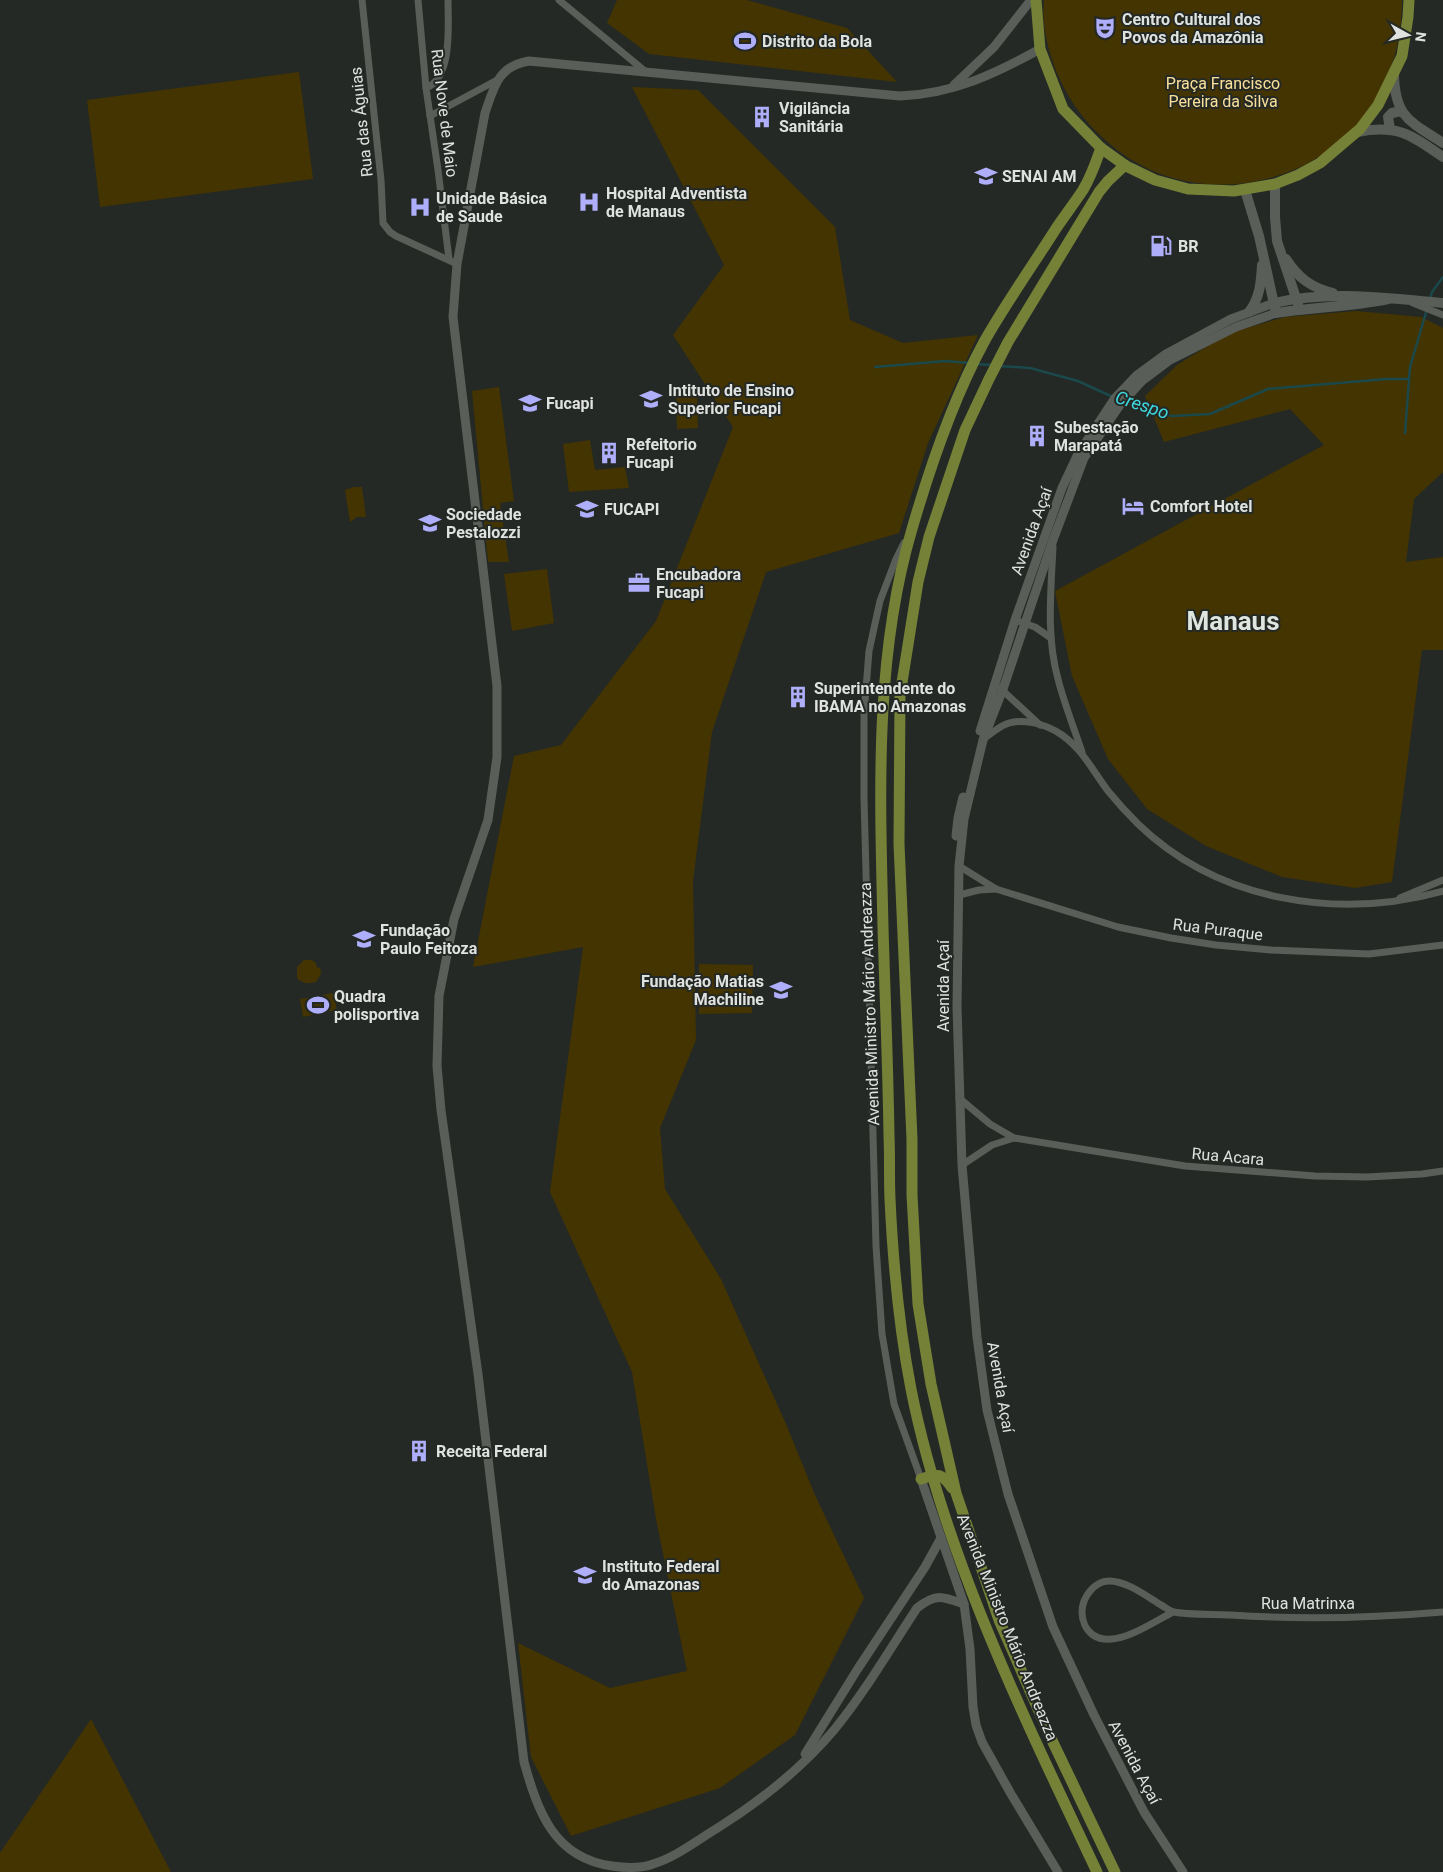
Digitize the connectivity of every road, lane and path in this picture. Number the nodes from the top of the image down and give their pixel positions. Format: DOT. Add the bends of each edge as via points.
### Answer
graph roads {
  1 [pos="362,0"];
  2 [pos="418,0"];
  3 [pos="448,0"];
  4 [pos="559,0"];
  5 [pos="1031,0"];
  6 [pos="1036,0"];
  7 [pos="1408,0"];
  8 [pos="1040,49"];
  9 [pos="646,73"];
  10 [pos="1394,75"];
  11 [pos="499,79"];
  12 [pos="426,88"];
  13 [pos="948,90"];
  14 [pos="1401,111"];
  15 [pos="430,116"];
  16 [pos="1390,129"];
  17 [pos="1357,132"];
  18 [pos="1443,143"];
  19 [pos="1101,148"];
  20 [pos="1443,158"];
  21 [pos="1125,165"];
  22 [pos="1274,184"];
  23 [pos="1245,190"];
  24 [pos="1279,250"];
  25 [pos="1263,254"];
  26 [pos="453,262"];
  27 [pos="1347,296"];
  28 [pos="1296,298"];
  29 [pos="1388,299"];
  30 [pos="1405,300"];
  31 [pos="1443,303"];
  32 [pos="1275,308"];
  33 [pos="1299,310"];
  34 [pos="1249,312"];
  35 [pos="1443,315"];
  36 [pos="911,530"];
  37 [pos="1054,540"];
  38 [pos="1015,620"];
  39 [pos="1026,624"];
  40 [pos="1051,638"];
  41 [pos="1000,687"];
  42 [pos="1040,725"];
  43 [pos="983,740"];
  44 [pos="1082,753"];
  45 [pos="959,866"];
  46 [pos="1443,880"];
  47 [pos="996,889"];
  48 [pos="1443,892"];
  49 [pos="959,895"];
  50 [pos="1394,901"];
  51 [pos="1443,945"];
  52 [pos="959,1098"];
  53 [pos="912,1138"];
  54 [pos="1014,1138"];
  55 [pos="889,1140"];
  56 [pos="962,1165"];
  57 [pos="1443,1171"];
  58 [pos="926,1477"];
  59 [pos="956,1493"];
  60 [pos="941,1538"];
  61 [pos="906,1596"];
  62 [pos="964,1604"];
  63 [pos="917,1608"];
  64 [pos="1173,1612"];
  65 [pos="1443,1612"];
  66 [pos="844,1691"];
  67 [pos="857,1700"];
  68 [pos="798,1765"];
  69 [pos="1058,1872"];
  70 [pos="1098,1872"];
  71 [pos="1115,1872"];
  72 [pos="1183,1872"];
  1 -- 26 [label="street, Rua das Águias" via="383,223 396,236"];
  2 -- 12 [label="street, Rua Nove de Maio"];
  3 -- 12 [label="street" via="447,54 438,80"];
  4 -- 9 [label="street"];
  5 -- 13 [label="street" via="994,47"];
  6 -- 8 [label="main road"];
  7 -- 10 [label="main road" via="1402,56"];
  8 -- 13 [label="street" via="1004,69"];
  8 -- 19 [label="main road" via="1062,108"];
  9 -- 11 [label="street" via="529,61 506,68"];
  9 -- 13 [label="street" via="900,96"];
  10 -- 14 [label="main road" via="1396,101"];
  10 -- 17 [label="main road" via="1378,105"];
  11 -- 15 [label="street"];
  11 -- 26 [label="street" via="485,113"];
  12 -- 15 [label="street, Rua Nove de Maio"];
  14 -- 16 [label="main road" via="1392,112 1388,117"];
  14 -- 18 [label="main road"];
  15 -- 26 [label="street, Rua Nove de Maio"];
  16 -- 17 [label="main road"];
  16 -- 20 [label="main road" via="1412,136"];
  17 -- 22 [label="main road" via="1320,163"];
  19 -- 21 [label="main road"];
  19 -- 36 [label="main road, Avenida Ministro Mário Andreazza" via="1085,187 983,344 936,453"];
  21 -- 23 [label="main road" via="1155,180 1188,189"];
  21 -- 53 [label="main road, Avenida Ministro Mário Andreazza" via="1100,192 1008,342 989,379 965,430 929,537 918,582 900,695 899,736 900,863"];
  22 -- 23 [label="main road"];
  22 -- 24 [label="main road"];
  23 -- 25 [label="main road"];
  24 -- 27 [label="main road" via="1303,280 1319,289"];
  24 -- 28 [label="main road"];
  25 -- 32 [label="main road"];
  25 -- 34 [label="main road" via="1260,286"];
  26 -- 68 [label="street" via="453,317 497,686 497,757 488,820 454,919 439,996 437,1066 524,1762 546,1822 561,1841 578,1856 597,1864 637,1868 676,1854 746,1810"];
  27 -- 28 [label="main road"];
  27 -- 29 [label="main road"];
  28 -- 32 [label="main road"];
  28 -- 33 [label="main road"];
  29 -- 30 [label="main road"];
  29 -- 33 [label="main road"];
  30 -- 31 [label="main road"];
  30 -- 35 [label="street"];
  32 -- 33 [label="main road"];
  32 -- 34 [label="street, Avenida Açaí"];
  32 -- 37 [label="street, Avenida Açaí" via="1170,360 1142,381 1120,405 1084,458"];
  34 -- 38 [label="street, Avenida Açaí" via="1166,354 1136,376 1115,398 1078,454 1062,488"];
  36 -- 55 [label="main road, Avenida Ministro Mário Andreazza" via="900,577 883,707 881,840"];
  36 -- 58 [label="street" via="880,601 872,634 864,714 864,798 876,1246 882,1334 894,1404"];
  37 -- 39 [label="street, Avenida Açaí"];
  37 -- 40 [label="street"];
  38 -- 39 [label="street"];
  38 -- 41 [label="street, Avenida Açaí"];
  39 -- 40 [label="street"];
  39 -- 41 [label="street, Avenida Açaí"];
  40 -- 44 [label="street" via="1058,678"];
  41 -- 42 [label="street"];
  41 -- 43 [label="street, Avenida Açaí"];
  41 -- 45 [label="street, Avenida Açaí" via="978,740 958,818 955,846"];
  42 -- 43 [label="street" via="1021,720 1002,726"];
  42 -- 44 [label="street" via="1062,735"];
  43 -- 45 [label="street, Avenida Açaí" via="964,819"];
  44 -- 50 [label="street" via="1108,791 1139,825 1173,852 1214,876 1256,892 1302,903 1348,905"];
  45 -- 47 [label="street, Rua Puraque"];
  45 -- 49 [label="street, Avenida Açaí"];
  46 -- 50 [label="street"];
  47 -- 49 [label="street, Rua Puraque"];
  47 -- 51 [label="street, Rua Puraque" via="1118,927 1216,945 1369,954"];
  48 -- 50 [label="street"];
  49 -- 52 [label="street, Avenida Açaí"];
  52 -- 54 [label="street, Rua Acara" via="990,1124"];
  52 -- 56 [label="street, Avenida Açaí"];
  53 -- 55 [label="main road"];
  53 -- 59 [label="main road, Avenida Ministro Mário Andreazza" via="918,1304 931,1384"];
  54 -- 56 [label="street, Rua Acara" via="992,1145"];
  54 -- 57 [label="street, Rua Acara" via="1185,1166 1315,1176"];
  55 -- 58 [label="main road, Avenida Ministro Mário Andreazza" via="894,1268 902,1337"];
  56 -- 72 [label="street, Avenida Açaí" via="978,1346 988,1410 1008,1494 1053,1626 1094,1715 1144,1812"];
  58 -- 59 [label="main road" via="943,1476"];
  58 -- 60 [label="street, Avenida Ministro Mário Andreazza"];
  58 -- 70 [label="main road, Avenida Ministro Mário Andreazza" via="1023,1715"];
  59 -- 71 [label="main road, Avenida Ministro Mário Andreazza" via="999,1620"];
  60 -- 61 [label="street"];
  60 -- 62 [label="street, Avenida Ministro Mário Andreazza"];
  61 -- 63 [label="street"];
  61 -- 66 [label="street"];
  62 -- 63 [label="street" via="936,1597"];
  62 -- 69 [label="street, Avenida Ministro Mário Andreazza" via="976,1725 1010,1794"];
  63 -- 67 [label="street"];
  64 -- 64 [label="street, Rua Matrinxa" via="1120,1582 1107,1581 1090,1591 1082,1612 1088,1631 1097,1638 1114,1640"];
  64 -- 65 [label="street, Rua Matrinxa" via="1314,1619"];
  66 -- 67 [label="street"];
  66 -- 68 [label="street"];
  67 -- 68 [label="street"];
}
